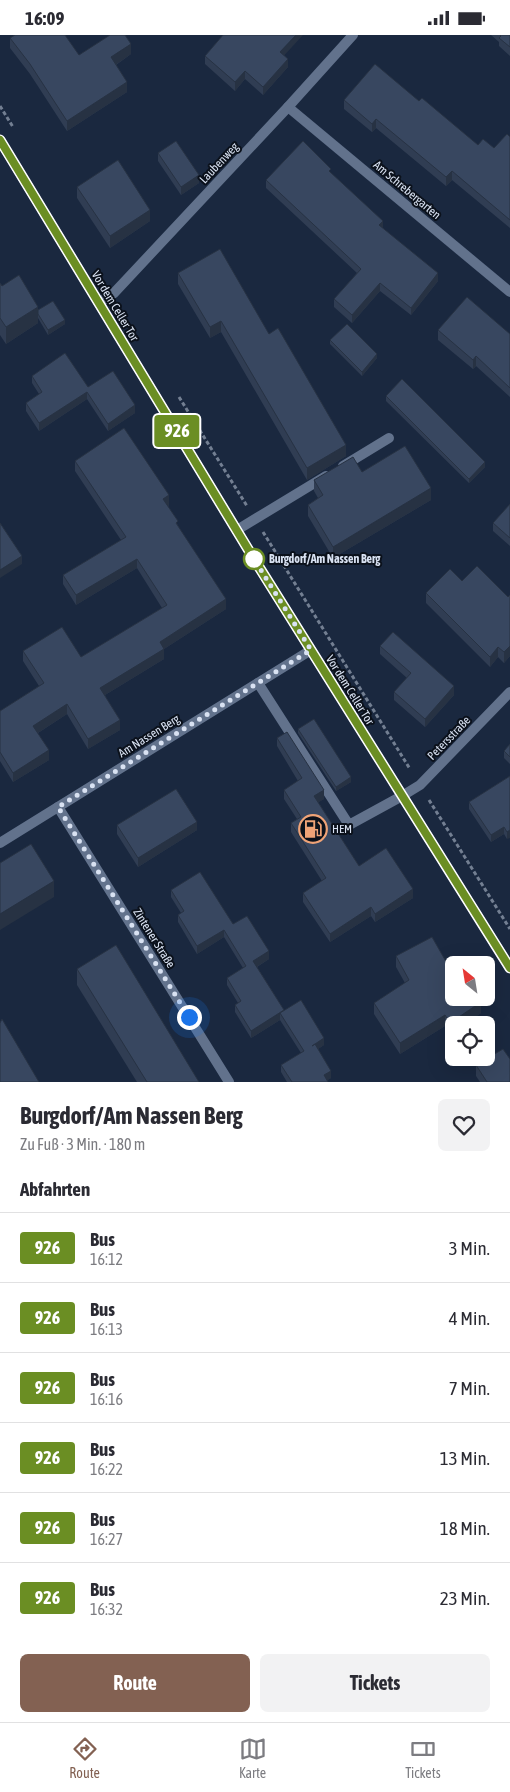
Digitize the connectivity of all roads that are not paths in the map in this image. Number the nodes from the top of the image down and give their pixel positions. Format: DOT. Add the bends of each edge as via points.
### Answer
graph roads {
  1 [pos="353,35"];
  2 [pos="288,107"];
  3 [pos="0,140"];
  4 [pos="510,292"];
  5 [pos="99,303"];
  6 [pos="389,438"];
  7 [pos="237,530"];
  8 [pos="311,650"];
  9 [pos="258,683"];
  10 [pos="510,692"];
  11 [pos="402,796"];
  12 [pos="58,807"];
  13 [pos="0,843"];
  14 [pos="510,968"];
  15 [pos="229,1082"];
  1 -- 2 [label="street, Laubenweg"];
  2 -- 4 [label="street, Am Schrebergarten"];
  2 -- 5 [label="street, Laubenweg" via="114,293"];
  3 -- 5 [label="street, Vor dem Celler Tor"];
  5 -- 7 [label="street, Vor dem Celler Tor"];
  6 -- 7 [label="street"];
  7 -- 8 [label="street, Vor dem Celler Tor"];
  8 -- 9 [label="street, Am Nassen Berg"];
  8 -- 11 [label="street, Vor dem Celler Tor"];
  9 -- 11 [label="street, Petersstraße" via="349,825"];
  9 -- 12 [label="street, Am Nassen Berg"];
  10 -- 11 [label="street, Petersstraße" via="420,785"];
  11 -- 14 [label="street, Vor dem Celler Tor"];
  12 -- 13 [label="street, Am Nassen Berg"];
  12 -- 15 [label="street, Zintener Straße"];
}
